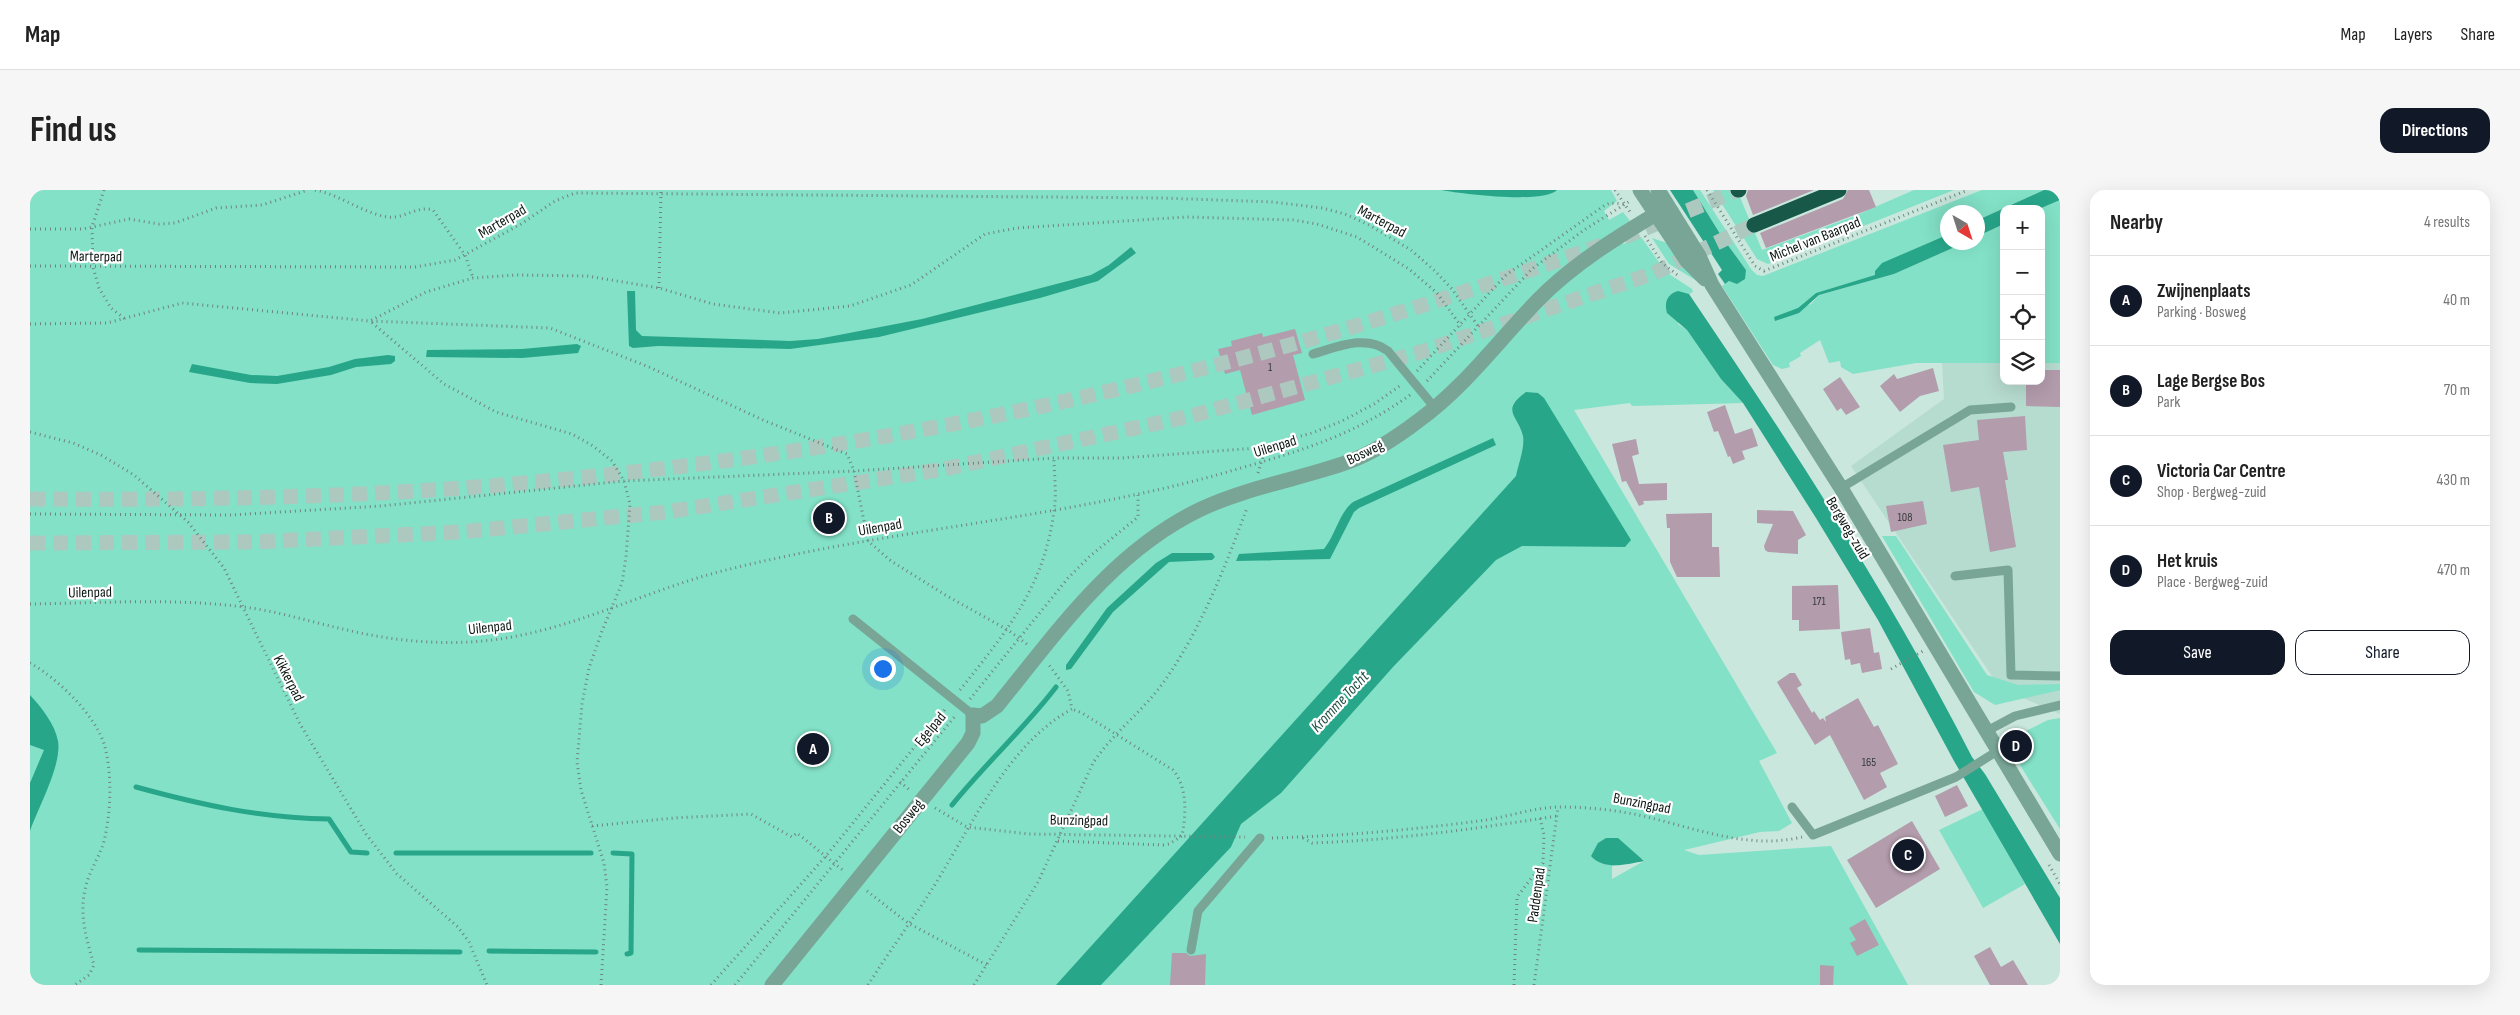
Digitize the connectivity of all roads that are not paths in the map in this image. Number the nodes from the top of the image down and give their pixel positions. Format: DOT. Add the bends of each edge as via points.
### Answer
graph roads {
  1 [pos="1640,190"];
  2 [pos="1658,190"];
  3 [pos="1839,190"];
  4 [pos="1662,211"];
  5 [pos="1754,226"];
  6 [pos="1313,354"];
  7 [pos="2010,407"];
  8 [pos="1435,408"];
  9 [pos="1841,488"];
  10 [pos="1955,576"];
  11 [pos="853,619"];
  12 [pos="2060,676"];
  13 [pos="2060,705"];
  14 [pos="968,711"];
  15 [pos="1987,731"];
  16 [pos="1999,750"];
  17 [pos="1792,807"];
  18 [pos="1260,838"];
  19 [pos="2053,856"];
  20 [pos="1191,950"];
  21 [pos="772,985"];
  1 -- 4 [label="street"];
  2 -- 4 [label="street"];
  3 -- 5 [label="highway"];
  4 -- 8 [label="street, Bosweg" via="1573,270 1539,298 1479,367"];
  4 -- 9 [label="street, Bergweg-zuid" via="1687,262 1712,285"];
  6 -- 8 [label="lane" via="1351,344 1375,343 1388,351"];
  7 -- 9 [label="lane" via="1970,410"];
  8 -- 14 [label="street, Bosweg" via="1383,444 1350,462 1253,490 1201,509 1167,528 1130,555 1084,600 990,713 982,716"];
  9 -- 15 [label="street, Bergweg-zuid"];
  10 -- 12 [label="lane" via="2008,570 2012,675"];
  11 -- 14 [label="lane"];
  13 -- 15 [label="lane" via="2015,716"];
  14 -- 21 [label="street, Bosweg" via="973,733 968,743"];
  15 -- 16 [label="street, Bergweg-zuid"];
  16 -- 17 [label="lane" via="1956,777 1813,835"];
  16 -- 19 [label="street, Bergweg-zuid"];
  18 -- 20 [label="lane" via="1198,911"];
}
